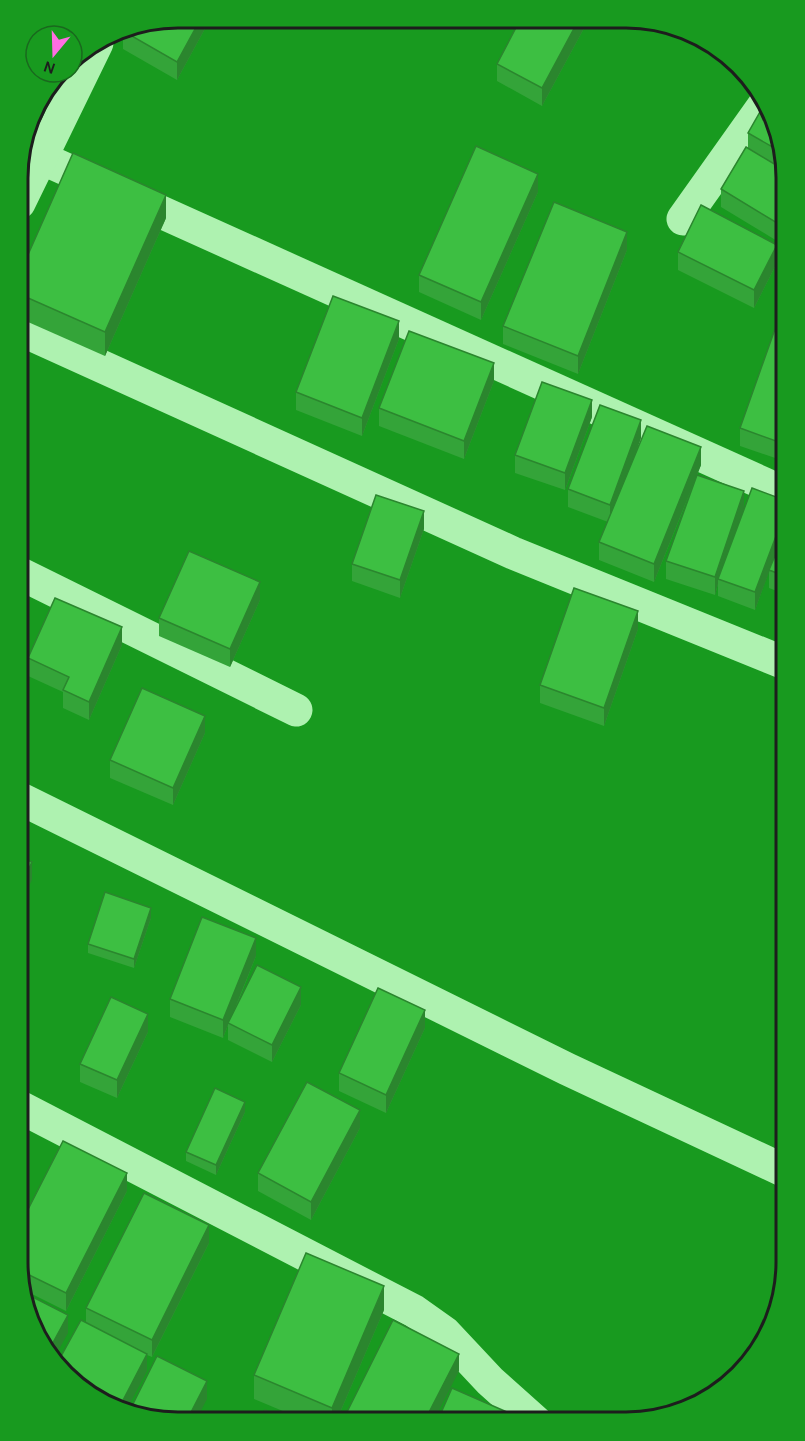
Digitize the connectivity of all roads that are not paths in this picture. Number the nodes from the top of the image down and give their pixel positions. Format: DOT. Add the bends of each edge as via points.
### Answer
graph roads {
  1 [pos="89,58"];
  2 [pos="760,110"];
  3 [pos="41,158"];
  4 [pos="28,185"];
  5 [pos="683,219"];
  6 [pos="28,333"];
  7 [pos="767,485"];
  8 [pos="28,577"];
  9 [pos="776,660"];
  10 [pos="296,710"];
  11 [pos="28,802"];
  12 [pos="28,1111"];
  13 [pos="776,1167"];
  14 [pos="525,1412"];
  1 -- 3 [label="street"];
  2 -- 5 [label="street"];
  3 -- 4 [label="street"];
  3 -- 7 [label="street"];
  6 -- 9 [label="street" via="513,553"];
  8 -- 10 [label="street"];
  11 -- 13 [label="street" via="567,1070"];
  12 -- 14 [label="street" via="414,1311 445,1333"];
}
